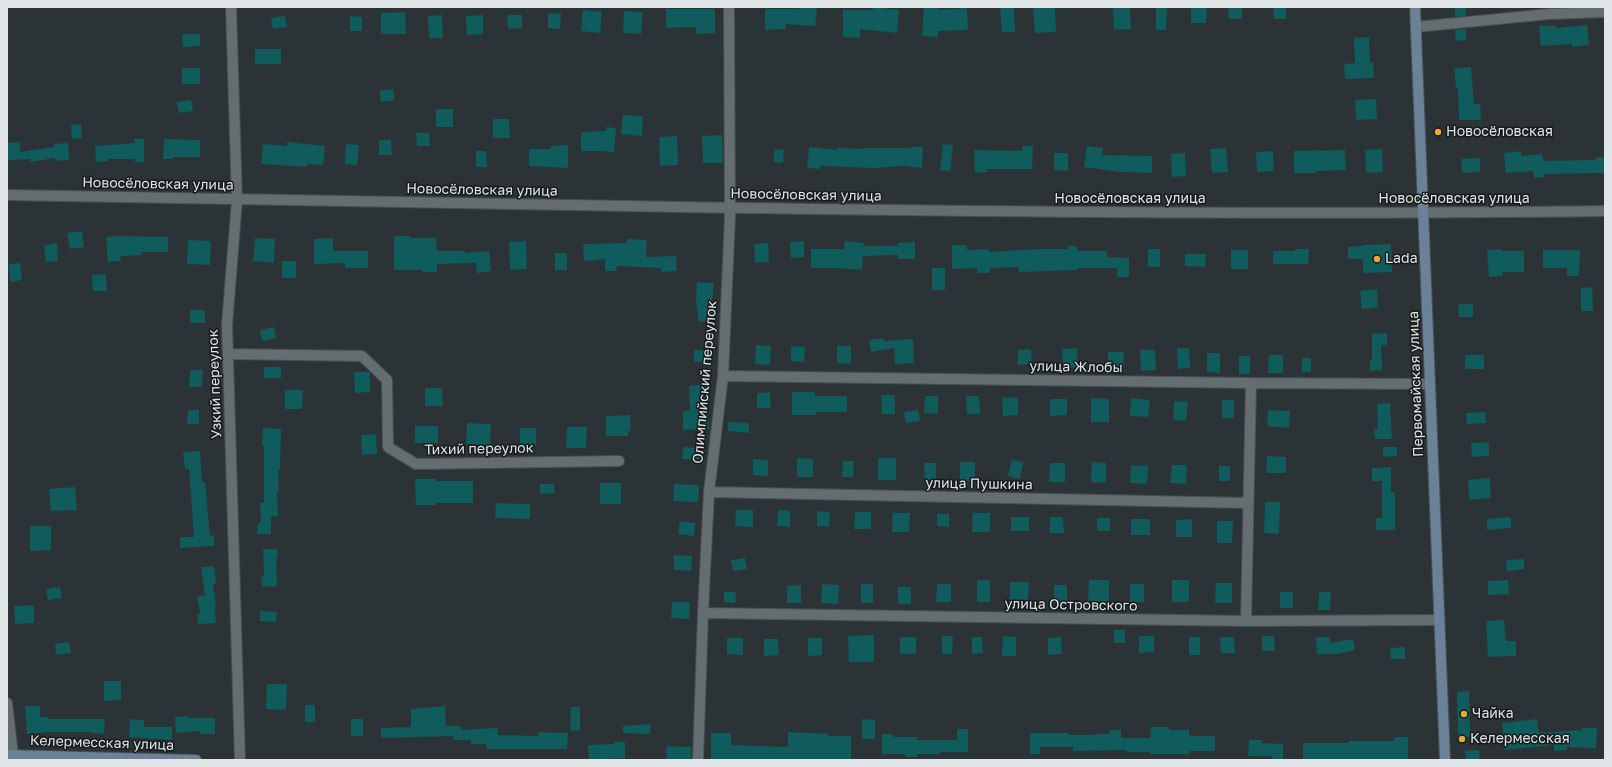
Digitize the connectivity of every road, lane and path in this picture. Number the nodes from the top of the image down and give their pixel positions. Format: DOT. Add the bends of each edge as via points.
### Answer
graph roads {
  1 [pos="231,7"];
  2 [pos="729,7"];
  3 [pos="1415,7"];
  4 [pos="1550,11"];
  5 [pos="1605,12"];
  6 [pos="1416,27"];
  7 [pos="7,195"];
  8 [pos="237,200"];
  9 [pos="731,207"];
  10 [pos="1605,211"];
  11 [pos="1423,213"];
  12 [pos="228,354"];
  13 [pos="723,376"];
  14 [pos="1251,383"];
  15 [pos="1430,384"];
  16 [pos="619,461"];
  17 [pos="709,492"];
  18 [pos="1248,503"];
  19 [pos="703,614"];
  20 [pos="1439,620"];
  21 [pos="1246,621"];
  22 [pos="7,703"];
  23 [pos="10,755"];
  24 [pos="196,760"];
  25 [pos="240,760"];
  26 [pos="698,760"];
  27 [pos="1444,760"];
  1 -- 8 [label="street, Узкий переулок"];
  2 -- 9 [label="street, Олимпийский переулок"];
  3 -- 6 [label="main road, Первомайская улица"];
  4 -- 5 [label="street"];
  4 -- 6 [label="street"];
  6 -- 11 [label="main road, Первомайская улица"];
  7 -- 8 [label="street, Новосёловская улица"];
  8 -- 9 [label="street, Новосёловская улица"];
  8 -- 12 [label="street, Узкий переулок" via="227,325"];
  9 -- 11 [label="street, Новосёловская улица" via="1068,213"];
  9 -- 13 [label="street, Олимпийский переулок"];
  10 -- 11 [label="street, Новосёловская улица"];
  11 -- 15 [label="main road, Первомайская улица"];
  12 -- 16 [label="street, Тихий переулок" via="362,356 386,380 388,447 416,464"];
  12 -- 25 [label="street, Узкий переулок"];
  13 -- 14 [label="street, улица Жлобы"];
  13 -- 17 [label="street, Олимпийский переулок"];
  14 -- 15 [label="street, улица Жлобы"];
  14 -- 18 [label="street"];
  15 -- 20 [label="main road, Первомайская улица"];
  17 -- 18 [label="street, улица Пушкина"];
  17 -- 19 [label="street, Олимпийский переулок"];
  18 -- 21 [label="street"];
  19 -- 21 [label="street, улица Островского"];
  19 -- 26 [label="street, Олимпийский переулок"];
  20 -- 21 [label="street, улица Островского"];
  20 -- 27 [label="main road, Первомайская улица"];
  22 -- 23 [label="street"];
  23 -- 24 [label="main road, Келермесская улица"];
}
